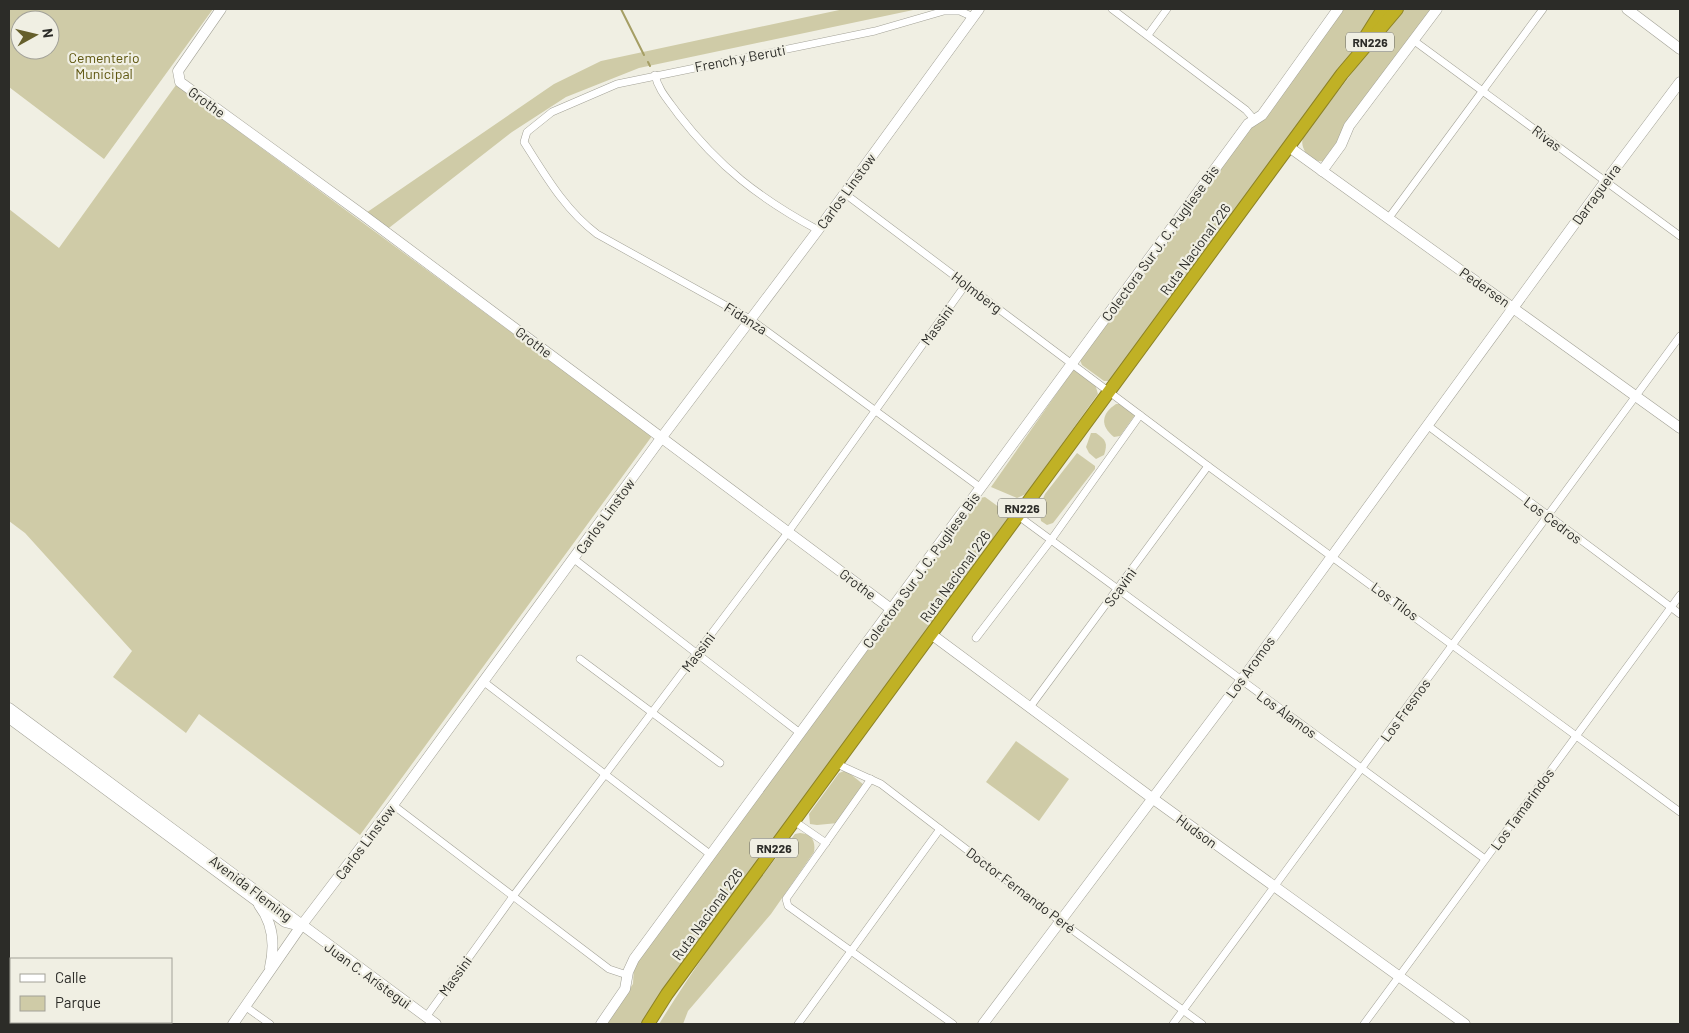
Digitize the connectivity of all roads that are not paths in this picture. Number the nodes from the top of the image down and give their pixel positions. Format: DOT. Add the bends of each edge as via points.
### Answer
graph roads {
  1 [pos="221,9"];
  2 [pos="1112,9"];
  3 [pos="1167,9"];
  4 [pos="1338,9"];
  5 [pos="1383,9"];
  6 [pos="1397,9"];
  7 [pos="1437,9"];
  8 [pos="1543,9"];
  9 [pos="1627,9"];
  10 [pos="976,13"];
  11 [pos="1148,35"];
  12 [pos="1413,40"];
  13 [pos="1680,49"];
  14 [pos="1342,74"];
  15 [pos="654,75"];
  16 [pos="1680,82"];
  17 [pos="1482,89"];
  18 [pos="1252,121"];
  19 [pos="524,142"];
  20 [pos="1289,147"];
  21 [pos="1322,171"];
  22 [pos="1605,182"];
  23 [pos="844,194"];
  24 [pos="1388,219"];
  25 [pos="818,230"];
  26 [pos="1680,236"];
  27 [pos="966,284"];
  28 [pos="1514,307"];
  29 [pos="750,319"];
  30 [pos="1680,336"];
  31 [pos="1072,363"];
  32 [pos="1110,391"];
  33 [pos="1637,396"];
  34 [pos="874,410"];
  35 [pos="1140,415"];
  36 [pos="1427,425"];
  37 [pos="1680,428"];
  38 [pos="662,437"];
  39 [pos="1208,466"];
  40 [pos="981,488"];
  41 [pos="1017,515"];
  42 [pos="1548,516"];
  43 [pos="788,531"];
  44 [pos="1051,540"];
  45 [pos="1331,554"];
  46 [pos="574,559"];
  47 [pos="1118,590"];
  48 [pos="1680,595"];
  49 [pos="1671,607"];
  50 [pos="891,609"];
  51 [pos="1680,614"];
  52 [pos="932,634"];
  53 [pos="976,638"];
  54 [pos="1453,644"];
  55 [pos="697,653"];
  56 [pos="580,659"];
  57 [pos="1241,681"];
  58 [pos="484,682"];
  59 [pos="1030,707"];
  60 [pos="9,708"];
  61 [pos="653,713"];
  62 [pos="9,718"];
  63 [pos="800,733"];
  64 [pos="1576,734"];
  65 [pos="835,763"];
  66 [pos="720,764"];
  67 [pos="1361,768"];
  68 [pos="606,775"];
  69 [pos="871,780"];
  70 [pos="1152,798"];
  71 [pos="393,805"];
  72 [pos="1680,812"];
  73 [pos="794,820"];
  74 [pos="940,829"];
  75 [pos="826,843"];
  76 [pos="711,855"];
  77 [pos="1485,859"];
  78 [pos="1274,886"];
  79 [pos="514,895"];
  80 [pos="254,898"];
  81 [pos="1060,921"];
  82 [pos="300,926"];
  83 [pos="851,951"];
  84 [pos="269,973"];
  85 [pos="627,976"];
  86 [pos="1399,977"];
  87 [pos="246,1007"];
  88 [pos="1183,1010"];
  89 [pos="426,1017"];
  90 [pos="233,1024"];
  91 [pos="270,1024"];
  92 [pos="436,1024"];
  93 [pos="600,1024"];
  94 [pos="648,1024"];
  95 [pos="798,1024"];
  96 [pos="953,1024"];
  97 [pos="983,1024"];
  98 [pos="1173,1024"];
  99 [pos="1202,1024"];
  100 [pos="1364,1024"];
  101 [pos="1465,1024"];
  1 -- 38 [label="street, Grothe" via="190,50 177,74 180,82"];
  2 -- 11 [label="street"];
  3 -- 11 [label="street"];
  4 -- 18 [label="street, Colectora Sur J. C. Pugliese Bis" via="1262,115"];
  5 -- 14 [label="highway, Ruta Nacional 226 / RN226"];
  6 -- 14 [label="highway, Ruta Nacional 226 / RN226"];
  7 -- 12 [label="street"];
  8 -- 17 [label="street"];
  9 -- 13 [label="street"];
  10 -- 15 [label="street, French y Beruti" via="944,11 875,31"];
  10 -- 23 [label="street, Carlos Linstow"];
  11 -- 18 [label="street" via="1246,110"];
  12 -- 17 [label="street, Rivas"];
  12 -- 21 [label="street" via="1349,126 1341,145"];
  14 -- 20 [label="highway, Ruta Nacional 226 / RN226"];
  15 -- 19 [label="street, French y Beruti" via="617,84 552,112 527,132"];
  15 -- 25 [label="street" via="660,89 707,150 755,191"];
  16 -- 22 [label="street, Darragueira"];
  17 -- 22 [label="street, Rivas"];
  17 -- 24 [label="street"];
  18 -- 31 [label="street, Colectora Sur J. C. Pugliese Bis"];
  19 -- 29 [label="street, Fidanza" via="558,195 584,224"];
  20 -- 21 [label="street, Pedersen"];
  20 -- 32 [label="highway, Ruta Nacional 226 / RN226"];
  21 -- 24 [label="street, Pedersen"];
  22 -- 26 [label="street, Rivas"];
  22 -- 28 [label="street, Darragueira"];
  23 -- 25 [label="street, Carlos Linstow"];
  23 -- 27 [label="street, Holmberg"];
  24 -- 28 [label="street, Pedersen"];
  25 -- 29 [label="street, Carlos Linstow"];
  27 -- 31 [label="street, Holmberg"];
  27 -- 34 [label="street, Massini"];
  28 -- 33 [label="street, Pedersen"];
  28 -- 36 [label="street, Los Aromos"];
  29 -- 34 [label="street, Fidanza"];
  29 -- 38 [label="street, Carlos Linstow"];
  30 -- 33 [label="street, Los Fresnos"];
  31 -- 32 [label="street, Holmberg"];
  31 -- 40 [label="street, Colectora Sur J. C. Pugliese Bis"];
  32 -- 35 [label="street, Los Tilos"];
  32 -- 41 [label="highway, Ruta Nacional 226 / RN226"];
  33 -- 37 [label="street, Pedersen"];
  33 -- 42 [label="street, Los Fresnos"];
  34 -- 40 [label="street, Fidanza"];
  34 -- 43 [label="street, Massini"];
  35 -- 39 [label="street, Los Tilos"];
  35 -- 44 [label="street"];
  36 -- 42 [label="street, Los Cedros"];
  36 -- 45 [label="street, Los Aromos"];
  38 -- 43 [label="street, Grothe"];
  38 -- 46 [label="street, Carlos Linstow"];
  39 -- 45 [label="street, Los Tilos"];
  39 -- 47 [label="street, Scavini"];
  40 -- 50 [label="street, Colectora Sur J. C. Pugliese Bis"];
  41 -- 44 [label="street, Los Álamos"];
  41 -- 52 [label="highway, Ruta Nacional 226 / RN226"];
  42 -- 49 [label="street, Los Cedros"];
  42 -- 54 [label="street, Los Fresnos"];
  43 -- 50 [label="street, Grothe"];
  43 -- 55 [label="street, Massini"];
  44 -- 47 [label="street, Los Álamos"];
  44 -- 53 [label="street"];
  45 -- 54 [label="street, Los Tilos"];
  45 -- 57 [label="street, Los Aromos"];
  46 -- 55 [label="street"];
  46 -- 58 [label="street, Carlos Linstow"];
  47 -- 57 [label="street, Los Álamos"];
  47 -- 59 [label="street, Scavini"];
  48 -- 49 [label="street, Los Tamarindos"];
  49 -- 51 [label="street, Los Cedros"];
  49 -- 64 [label="street, Los Tamarindos"];
  50 -- 63 [label="street, Colectora Sur J. C. Pugliese Bis"];
  52 -- 59 [label="street, Hudson"];
  52 -- 65 [label="highway, Ruta Nacional 226 / RN226"];
  54 -- 64 [label="street, Los Tilos"];
  54 -- 67 [label="street, Los Fresnos"];
  55 -- 61 [label="street, Massini"];
  55 -- 63 [label="street"];
  56 -- 61 [label="street"];
  57 -- 67 [label="street, Los Álamos"];
  57 -- 70 [label="street, Los Aromos"];
  58 -- 68 [label="street"];
  58 -- 71 [label="street, Carlos Linstow"];
  59 -- 70 [label="street, Hudson"];
  60 -- 82 [label="street, Avenida Fleming" via="292,916"];
  61 -- 66 [label="street"];
  61 -- 68 [label="street, Massini"];
  62 -- 80 [label="street, Avenida Fleming"];
  63 -- 76 [label="street, Colectora Sur J. C. Pugliese Bis"];
  64 -- 72 [label="street, Los Tilos"];
  64 -- 77 [label="street, Los Tamarindos"];
  65 -- 69 [label="street, Doctor Fernando Peré"];
  65 -- 73 [label="highway, Ruta Nacional 226 / RN226"];
  67 -- 77 [label="street, Los Álamos"];
  67 -- 78 [label="street, Los Fresnos"];
  68 -- 76 [label="street"];
  68 -- 79 [label="street, Massini"];
  69 -- 74 [label="street, Doctor Fernando Peré"];
  69 -- 75 [label="street"];
  70 -- 78 [label="street, Hudson"];
  70 -- 81 [label="street, Los Aromos"];
  71 -- 79 [label="street"];
  71 -- 82 [label="street, Carlos Linstow"];
  73 -- 75 [label="street"];
  73 -- 94 [label="highway, Ruta Nacional 226 / RN226"];
  74 -- 81 [label="street, Doctor Fernando Peré"];
  74 -- 83 [label="street"];
  75 -- 83 [label="street" via="786,899 788,906"];
  76 -- 85 [label="street, Colectora Sur J. C. Pugliese Bis" via="631,963"];
  77 -- 86 [label="street, Los Tamarindos"];
  78 -- 86 [label="street, Hudson"];
  78 -- 88 [label="street, Los Fresnos"];
  79 -- 85 [label="street" via="609,969"];
  79 -- 89 [label="street, Massini"];
  80 -- 82 [label="street, Avenida Fleming" via="285,922"];
  80 -- 84 [label="street" via="271,931 273,948"];
  81 -- 88 [label="street, Doctor Fernando Peré"];
  81 -- 97 [label="street, Los Aromos"];
  82 -- 84 [label="street, Carlos Linstow"];
  82 -- 89 [label="street, Juan C. Arístegui"];
  83 -- 95 [label="street"];
  83 -- 96 [label="street"];
  84 -- 87 [label="street, Carlos Linstow"];
  85 -- 93 [label="street, Colectora Sur J. C. Pugliese Bis" via="625,989"];
  86 -- 100 [label="street, Los Tamarindos"];
  86 -- 101 [label="street, Hudson"];
  87 -- 90 [label="street, Carlos Linstow"];
  87 -- 91 [label="street"];
  88 -- 98 [label="street, Los Fresnos"];
  88 -- 99 [label="street, Doctor Fernando Peré"];
  89 -- 92 [label="street, Juan C. Arístegui"];
}
